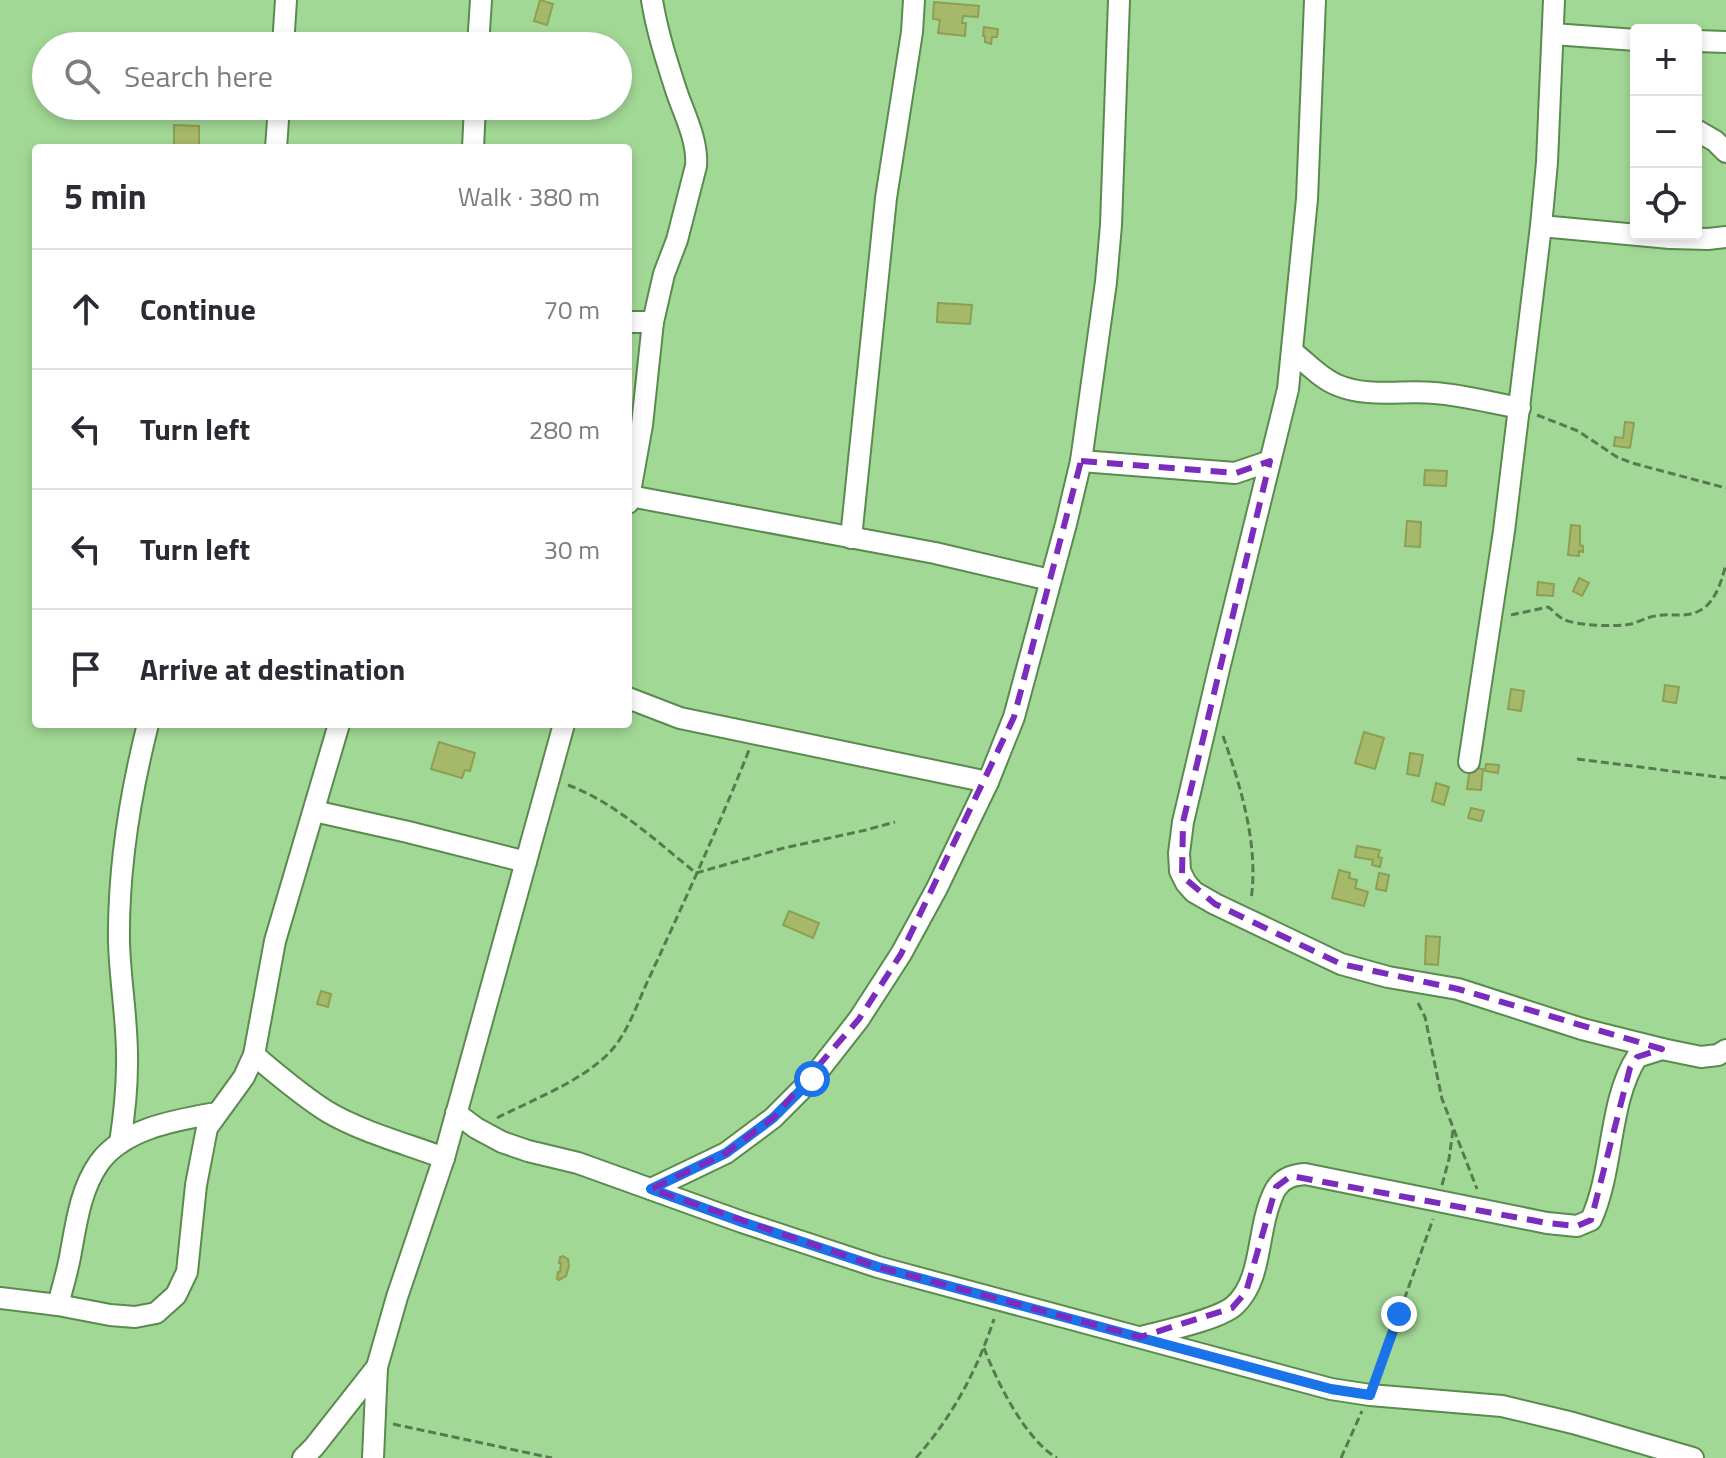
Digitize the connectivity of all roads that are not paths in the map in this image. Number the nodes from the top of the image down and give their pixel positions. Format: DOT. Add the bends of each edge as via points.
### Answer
graph roads {
  1 [pos="286,0"];
  2 [pos="481,0"];
  3 [pos="652,0"];
  4 [pos="914,0"];
  5 [pos="1119,0"];
  6 [pos="1315,0"];
  7 [pos="1554,0"];
  8 [pos="284,32"];
  9 [pos="479,32"];
  10 [pos="1553,34"];
  11 [pos="1630,40"];
  12 [pos="1702,41"];
  13 [pos="1726,42"];
  14 [pos="278,120"];
  15 [pos="474,120"];
  16 [pos="1702,133"];
  17 [pos="276,144"];
  18 [pos="473,144"];
  19 [pos="1726,152"];
  20 [pos="1541,226"];
  21 [pos="1726,237"];
  22 [pos="632,322"];
  23 [pos="653,322"];
  24 [pos="1293,352"];
  25 [pos="1520,408"];
  26 [pos="1081,461"];
  27 [pos="1270,461"];
  28 [pos="632,482"];
  29 [pos="632,500"];
  30 [pos="851,538"];
  31 [pos="1050,580"];
  32 [pos="632,700"];
  33 [pos="147,728"];
  34 [pos="338,728"];
  35 [pos="563,728"];
  36 [pos="1469,762"];
  37 [pos="988,782"];
  38 [pos="314,811"];
  39 [pos="526,862"];
  40 [pos="1662,1049"];
  41 [pos="1726,1050"];
  42 [pos="254,1055"];
  43 [pos="216,1113"];
  44 [pos="456,1113"];
  45 [pos="120,1143"];
  46 [pos="444,1158"];
  47 [pos="651,1189"];
  48 [pos="0,1298"];
  49 [pos="58,1305"];
  50 [pos="1140,1337"];
  51 [pos="377,1367"];
  52 [pos="303,1458"];
  53 [pos="373,1458"];
  54 [pos="1693,1458"];
  1 -- 8 [label="street"];
  2 -- 9 [label="street"];
  3 -- 23 [label="street" via="697,158"];
  4 -- 30 [label="street" via="886,198"];
  5 -- 26 [label="street" via="1111,225"];
  6 -- 24 [label="street" via="1307,199"];
  7 -- 10 [label="street"];
  10 -- 11 [label="street"];
  10 -- 20 [label="street"];
  12 -- 13 [label="street"];
  14 -- 17 [label="street"];
  15 -- 18 [label="street"];
  16 -- 19 [label="street"];
  20 -- 21 [label="street" via="1670,238"];
  20 -- 25 [label="street"];
  22 -- 23 [label="street"];
  23 -- 28 [label="street"];
  24 -- 25 [label="street" via="1321,376 1350,389 1437,393"];
  24 -- 27 [label="street"];
  25 -- 36 [label="street"];
  26 -- 27 [label="street" via="1235,473"];
  26 -- 31 [label="street"];
  27 -- 40 [label="street" via="1183,822 1182,876 1194,892 1341,964 1458,989"];
  29 -- 30 [label="street"];
  30 -- 31 [label="street"];
  31 -- 37 [label="street" via="1014,717"];
  32 -- 37 [label="street" via="680,718"];
  33 -- 45 [label="street" via="121,886 127,1061"];
  34 -- 38 [label="street"];
  35 -- 39 [label="street"];
  37 -- 47 [label="street" via="901,954 812,1079 773,1118 726,1153"];
  38 -- 39 [label="street"];
  38 -- 42 [label="street" via="275,941"];
  39 -- 44 [label="street"];
  40 -- 41 [label="street" via="1701,1057"];
  40 -- 50 [label="street" via="1637,1057 1630,1068 1591,1220 1577,1226 1547,1223 1305,1174 1291,1176 1276,1187 1264,1217 1255,1269 1232,1308"];
  42 -- 43 [label="street"];
  42 -- 46 [label="street" via="329,1112"];
  43 -- 45 [label="street" via="158,1126"];
  43 -- 49 [label="street" via="200,1157 187,1272 176,1295 156,1313 135,1317"];
  44 -- 46 [label="street"];
  44 -- 47 [label="street" via="502,1142"];
  45 -- 49 [label="street" via="100,1161 86,1187"];
  46 -- 51 [label="street"];
  47 -- 50 [label="street" via="878,1267"];
  48 -- 49 [label="street"];
  50 -- 54 [label="street" via="1319,1386 1502,1406"];
  51 -- 52 [label="street"];
  51 -- 53 [label="street"];
}
